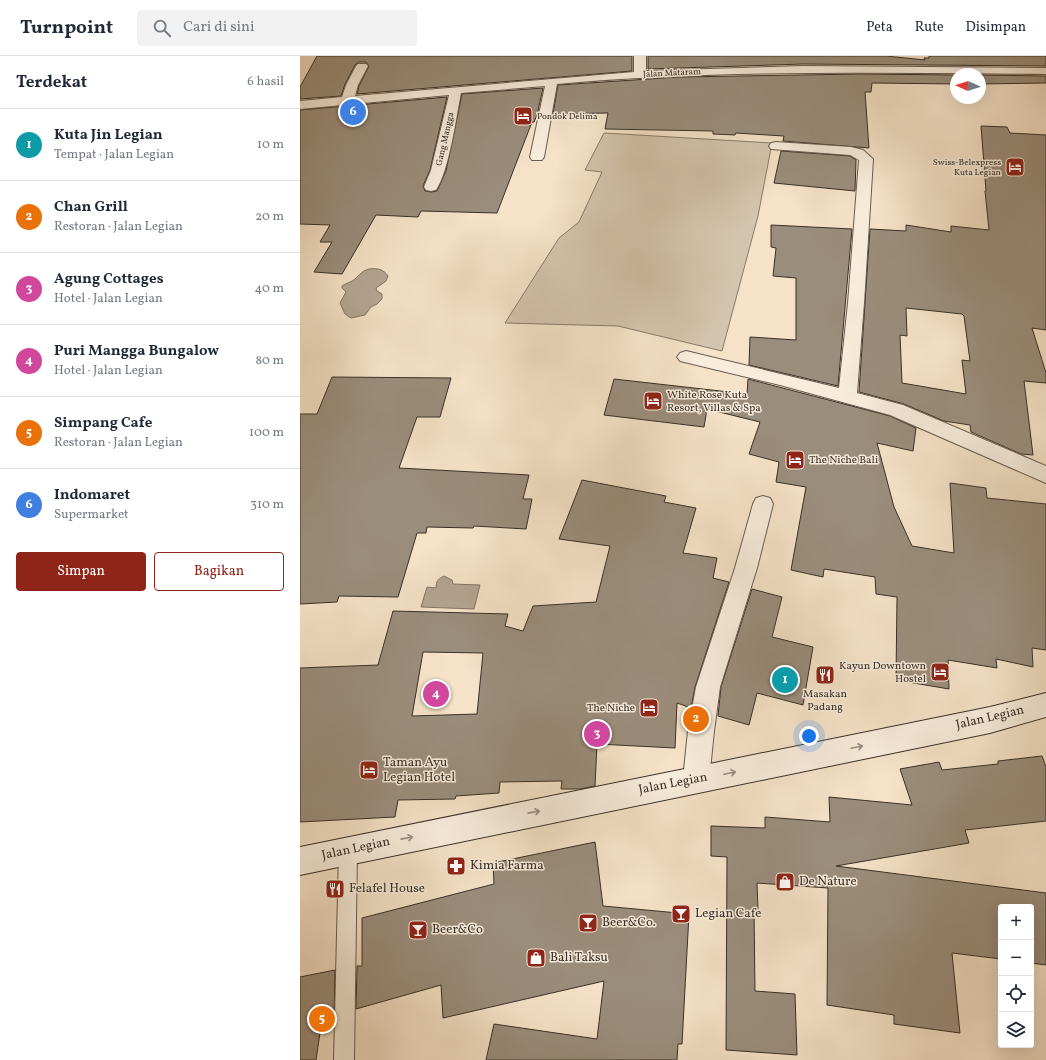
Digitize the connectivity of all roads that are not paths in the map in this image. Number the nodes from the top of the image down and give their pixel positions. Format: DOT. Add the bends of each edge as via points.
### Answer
graph roads {
  1 [pos="640,56"];
  2 [pos="957,56"];
  3 [pos="362,66"];
  4 [pos="961,68"];
  5 [pos="950,71"];
  6 [pos="986,71"];
  7 [pos="1046,71"];
  8 [pos="640,74"];
  9 [pos="551,82"];
  10 [pos="456,91"];
  11 [pos="347,101"];
  12 [pos="300,105"];
  13 [pos="776,146"];
  14 [pos="537,157"];
  15 [pos="431,187"];
  16 [pos="686,358"];
  17 [pos="847,397"];
  18 [pos="1046,475"];
  19 [pos="763,504"];
  20 [pos="1046,705"];
  21 [pos="696,780"];
  22 [pos="348,850"];
  23 [pos="300,861"];
  24 [pos="344,1060"];
  1 -- 8 [label="street"];
  2 -- 4 [label="street"];
  3 -- 11 [label="street"];
  5 -- 8 [label="street, Jalan Mataram" via="731,67"];
  6 -- 7 [label="street, Jalan Mataram"];
  8 -- 9 [label="street, Jalan Mataram"];
  9 -- 10 [label="street, Jalan Mataram"];
  9 -- 14 [label="street"];
  10 -- 11 [label="street, Jalan Mataram"];
  10 -- 15 [label="street, Gang Mangga" via="438,170"];
  11 -- 12 [label="street, Jalan Mataram"];
  13 -- 17 [label="street" via="858,153 866,159"];
  16 -- 17 [label="street"];
  17 -- 18 [label="street" via="896,410"];
  19 -- 21 [label="street" via="746,568 708,687"];
  21 -- 20 [label="street, Jalan Legian, one-way" via="990,720"];
  22 -- 21 [label="street, Jalan Legian, one-way"];
  22 -- 23 [label="street, Jalan Legian"];
  22 -- 24 [label="lane"];
}
